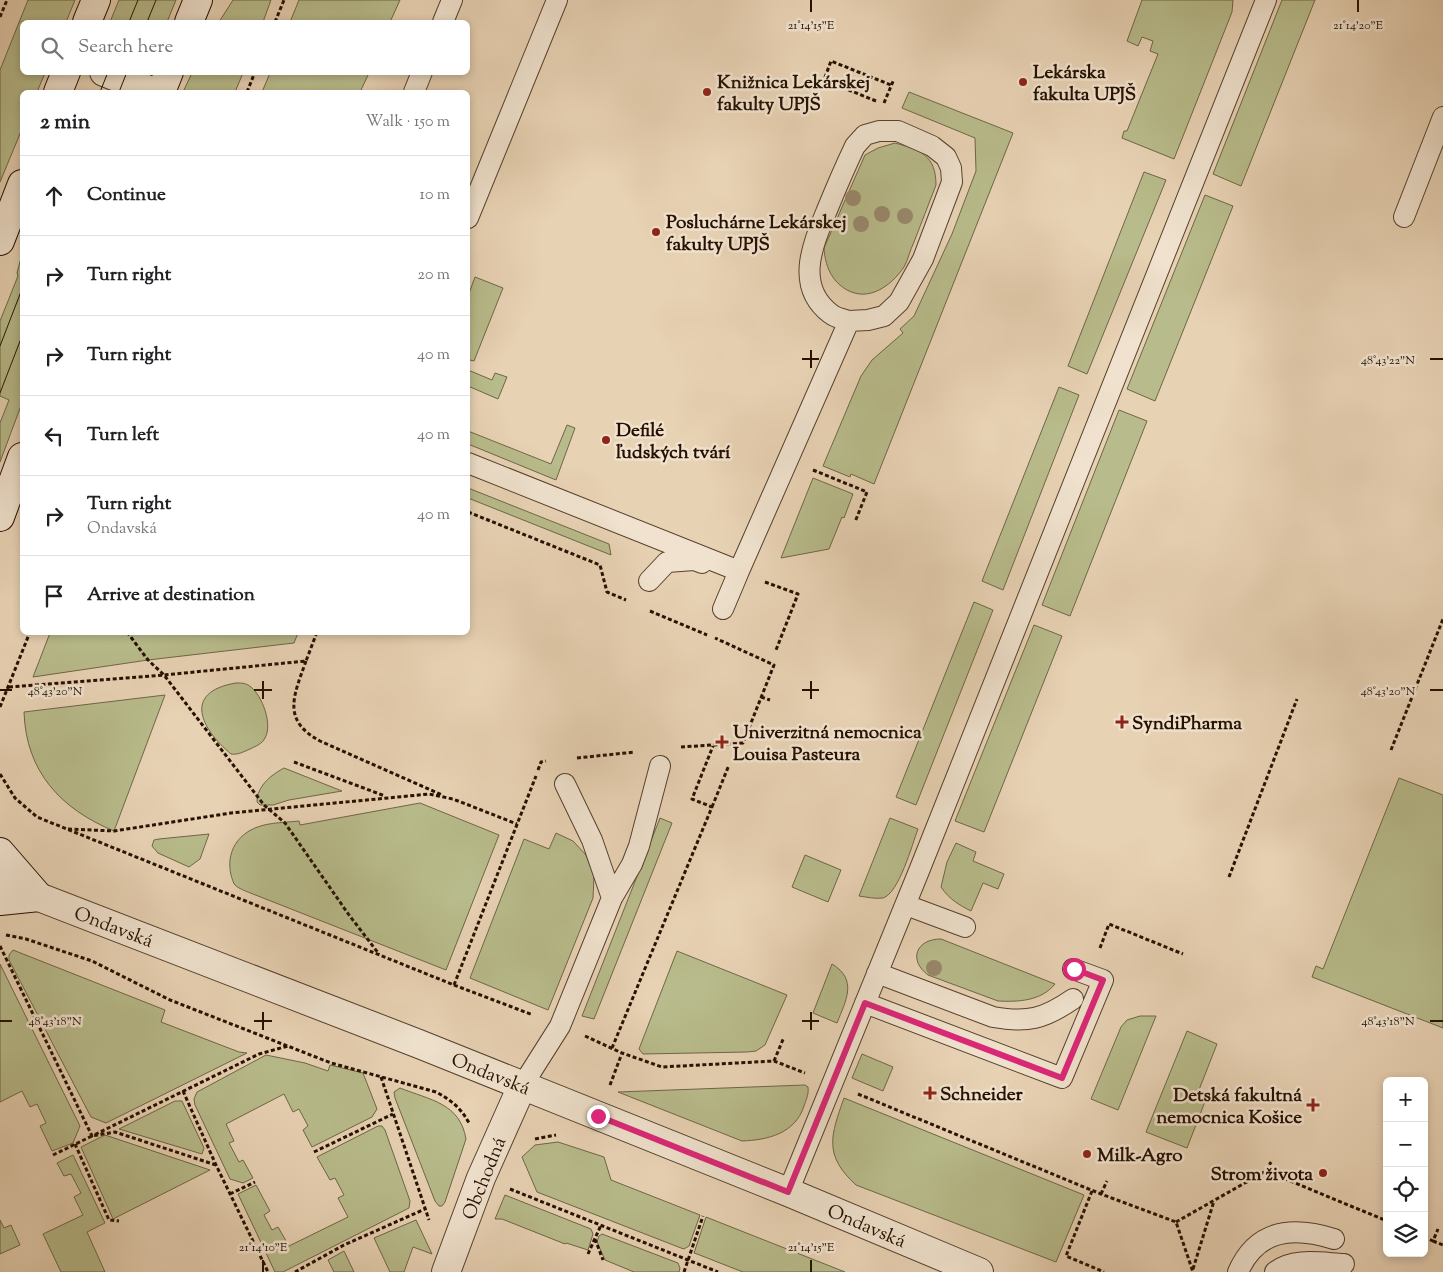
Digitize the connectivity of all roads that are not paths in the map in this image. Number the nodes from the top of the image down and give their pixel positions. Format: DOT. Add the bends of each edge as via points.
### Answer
graph roads {
  1 [pos="96,0"];
  2 [pos="198,0"];
  3 [pos="452,0"];
  4 [pos="557,0"];
  5 [pos="1266,0"];
  6 [pos="88,20"];
  7 [pos="190,20"];
  8 [pos="444,20"];
  9 [pos="65,75"];
  10 [pos="112,75"];
  11 [pos="168,75"];
  12 [pos="421,75"];
  13 [pos="59,90"];
  14 [pos="149,90"];
  15 [pos="162,90"];
  16 [pos="415,90"];
  17 [pos="1443,117"];
  18 [pos="20,189"];
  19 [pos="470,213"];
  20 [pos="1404,217"];
  21 [pos="0,241"];
  22 [pos="849,321"];
  23 [pos="20,463"];
  24 [pos="470,464"];
  25 [pos="0,517"];
  26 [pos="665,541"];
  27 [pos="739,571"];
  28 [pos="660,766"];
  29 [pos="565,784"];
  30 [pos="0,852"];
  31 [pos="0,882"];
  32 [pos="39,897"];
  33 [pos="612,898"];
  34 [pos="0,902"];
  35 [pos="906,905"];
  36 [pos="965,927"];
  37 [pos="1081,972"];
  38 [pos="877,973"];
  39 [pos="1074,999"];
  40 [pos="865,1003"];
  41 [pos="522,1086"];
  42 [pos="788,1192"];
  43 [pos="1334,1239"];
  44 [pos="1344,1264"];
  45 [pos="446,1272"];
  46 [pos="979,1272"];
  47 [pos="1238,1272"];
  48 [pos="1275,1272"];
  1 -- 6 [label="street"];
  2 -- 7 [label="street"];
  3 -- 8 [label="lane"];
  4 -- 19 [label="lane"];
  5 -- 35 [label="lane"];
  9 -- 13 [label="street"];
  10 -- 14 [label="street"];
  11 -- 15 [label="street"];
  12 -- 16 [label="lane"];
  17 -- 20 [label="lane"];
  18 -- 21 [label="street"];
  22 -- 22 [label="lane" via="884,316 899,302 923,259 952,182 946,157 924,142 898,131 865,135 855,146 813,242 810,284 818,301 832,315"];
  22 -- 27 [label="lane"];
  23 -- 25 [label="street"];
  24 -- 26 [label="lane"];
  26 -- 27 [label="lane"];
  26 -- 27 [label="lane" via="649,581 667,562 694,560 709,566 721,578 725,592 723,609"];
  28 -- 33 [label="lane" via="639,846"];
  29 -- 33 [label="lane" via="592,840"];
  30 -- 32 [label="street"];
  31 -- 32 [label="street, Ondavská"];
  32 -- 34 [label="street"];
  32 -- 41 [label="street, Ondavská"];
  33 -- 41 [label="lane" via="560,1026"];
  35 -- 36 [label="lane"];
  35 -- 38 [label="lane"];
  37 -- 40 [label="lane" via="1103,980 1062,1078"];
  38 -- 39 [label="lane" via="1006,1019 1041,1017"];
  38 -- 40 [label="lane"];
  40 -- 42 [label="lane"];
  41 -- 42 [label="street, Ondavská"];
  41 -- 45 [label="street, Obchodná" via="481,1178"];
  42 -- 46 [label="street, Ondavská"];
  43 -- 47 [label="lane" via="1311,1232 1274,1235 1247,1254"];
  44 -- 48 [label="lane" via="1308,1262 1292,1264"];
}
